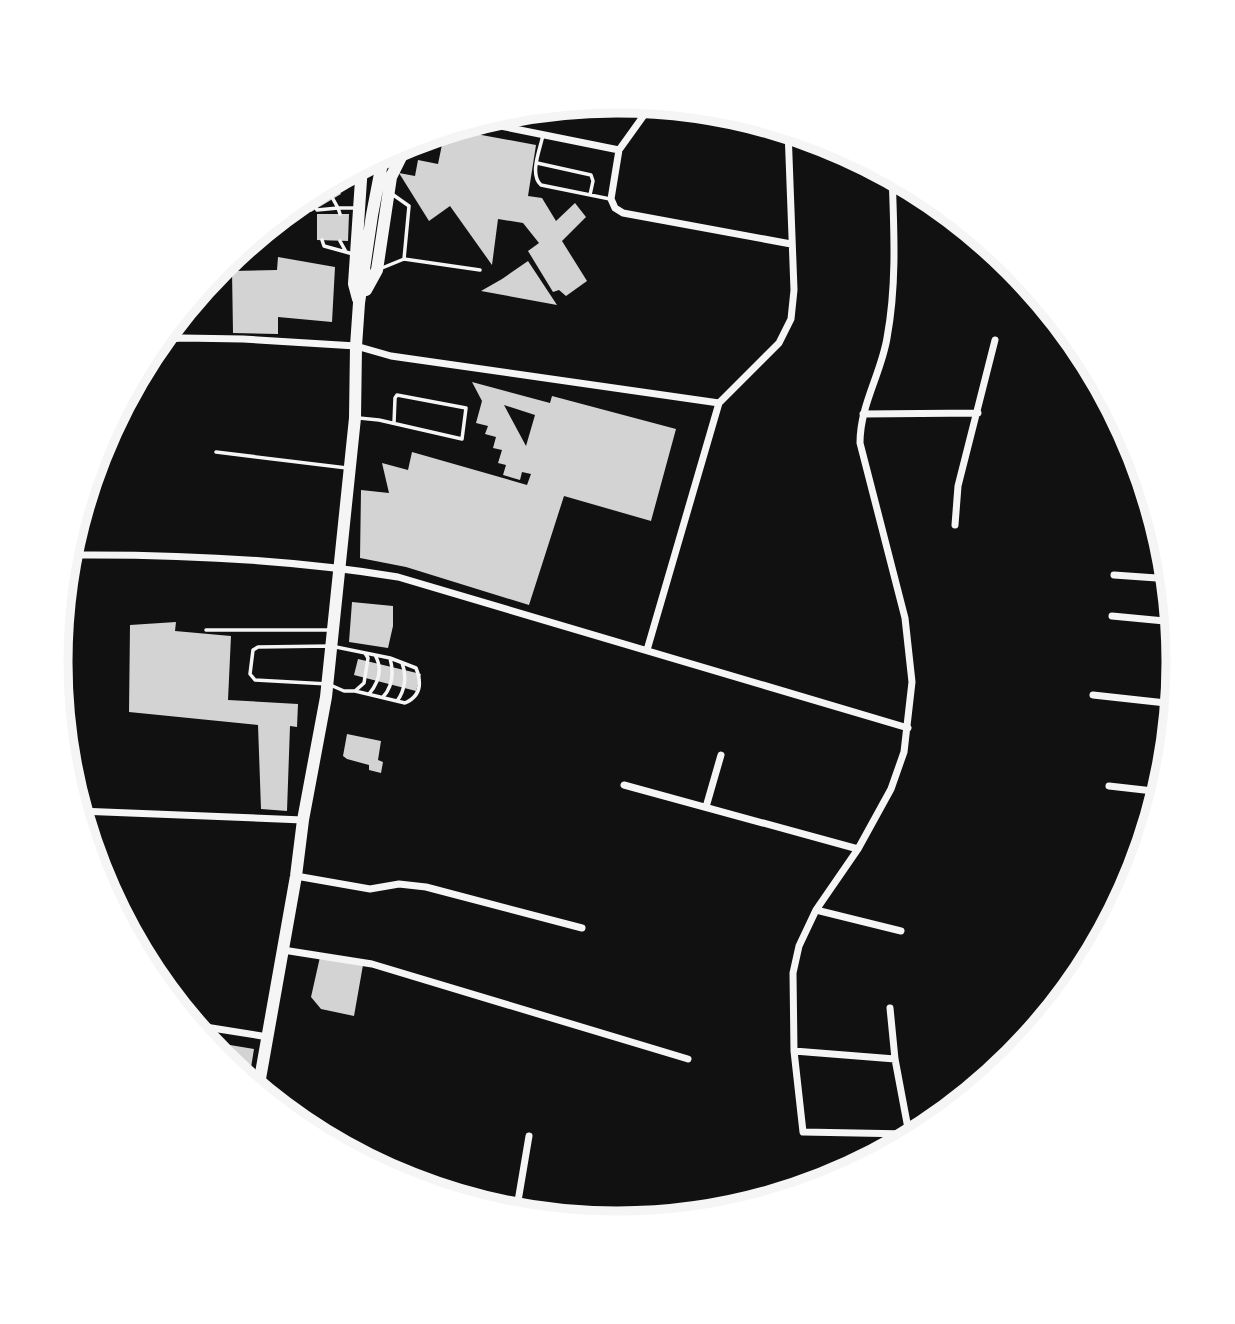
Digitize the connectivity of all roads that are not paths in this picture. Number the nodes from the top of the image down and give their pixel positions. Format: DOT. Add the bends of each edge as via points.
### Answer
graph roads {
  1 [pos="645,114"];
  2 [pos="498,126"];
  3 [pos="543,135"];
  4 [pos="788,140"];
  5 [pos="619,150"];
  6 [pos="401,158"];
  7 [pos="537,163"];
  8 [pos="381,166"];
  9 [pos="362,176"];
  10 [pos="892,186"];
  11 [pos="388,191"];
  12 [pos="590,195"];
  13 [pos="333,199"];
  14 [pos="611,199"];
  15 [pos="338,208"];
  16 [pos="360,208"];
  17 [pos="317,211"];
  18 [pos="340,214"];
  19 [pos="322,240"];
  20 [pos="340,241"];
  21 [pos="791,244"];
  22 [pos="351,253"];
  23 [pos="404,259"];
  24 [pos="377,270"];
  25 [pos="480,270"];
  26 [pos="359,303"];
  27 [pos="173,340"];
  28 [pos="995,340"];
  29 [pos="356,346"];
  30 [pos="719,403"];
  31 [pos="978,413"];
  32 [pos="863,414"];
  33 [pos="355,418"];
  34 [pos="394,423"];
  35 [pos="216,452"];
  36 [pos="349,469"];
  37 [pos="955,525"];
  38 [pos="79,555"];
  39 [pos="340,567"];
  40 [pos="1114,575"];
  41 [pos="1160,578"];
  42 [pos="1112,616"];
  43 [pos="1165,621"];
  44 [pos="206,630"];
  45 [pos="333,630"];
  46 [pos="331,646"];
  47 [pos="648,650"];
  48 [pos="365,652"];
  49 [pos="375,655"];
  50 [pos="390,658"];
  51 [pos="402,662"];
  52 [pos="328,684"];
  53 [pos="355,691"];
  54 [pos="369,694"];
  55 [pos="1093,695"];
  56 [pos="383,697"];
  57 [pos="397,701"];
  58 [pos="1165,703"];
  59 [pos="908,728"];
  60 [pos="721,755"];
  61 [pos="624,785"];
  62 [pos="1109,786"];
  63 [pos="1151,791"];
  64 [pos="706,807"];
  65 [pos="89,811"];
  66 [pos="303,820"];
  67 [pos="858,849"];
  68 [pos="296,876"];
  69 [pos="816,910"];
  70 [pos="582,928"];
  71 [pos="901,931"];
  72 [pos="283,950"];
  73 [pos="890,1008"];
  74 [pos="208,1027"];
  75 [pos="268,1037"];
  76 [pos="794,1052"];
  77 [pos="688,1059"];
  78 [pos="895,1059"];
  79 [pos="260,1079"];
  80 [pos="907,1129"];
  81 [pos="530,1136"];
  82 [pos="895,1136"];
  83 [pos="518,1202"];
  1 -- 5 [label="street"];
  2 -- 3 [label="street"];
  3 -- 5 [label="street"];
  3 -- 7 [label="lane"];
  4 -- 21 [label="street"];
  5 -- 14 [label="street"];
  6 -- 11 [label="main road"];
  7 -- 12 [label="lane" via="536,180 541,186"];
  7 -- 12 [label="lane" via="590,174"];
  8 -- 26 [label="main road"];
  9 -- 16 [label="main road"];
  10 -- 32 [label="street" via="892,308 887,342"];
  11 -- 23 [label="lane" via="409,206"];
  11 -- 24 [label="main road"];
  12 -- 14 [label="lane"];
  13 -- 15 [label="lane"];
  14 -- 21 [label="street" via="622,213"];
  15 -- 16 [label="lane"];
  15 -- 17 [label="lane"];
  15 -- 18 [label="lane"];
  16 -- 22 [label="main road"];
  19 -- 22 [label="lane" via="324,246"];
  20 -- 22 [label="lane"];
  21 -- 30 [label="street" via="791,318 779,343"];
  22 -- 26 [label="main road"];
  23 -- 24 [label="lane"];
  23 -- 25 [label="lane"];
  24 -- 26 [label="main road"];
  26 -- 29 [label="main road"];
  27 -- 29 [label="street"];
  28 -- 31 [label="street"];
  29 -- 30 [label="street" via="391,356"];
  29 -- 33 [label="main road"];
  30 -- 47 [label="street"];
  31 -- 32 [label="street"];
  31 -- 37 [label="street" via="958,486"];
  32 -- 59 [label="street" via="860,443 905,618 912,682"];
  33 -- 34 [label="lane"];
  33 -- 36 [label="main road"];
  34 -- 34 [label="lane" via="397,395 466,408 462,439"];
  35 -- 36 [label="lane"];
  36 -- 39 [label="main road"];
  38 -- 39 [label="street"];
  39 -- 45 [label="main road"];
  39 -- 47 [label="street" via="398,577"];
  40 -- 41 [label="street"];
  42 -- 43 [label="street"];
  44 -- 45 [label="lane"];
  45 -- 46 [label="main road"];
  46 -- 48 [label="lane"];
  46 -- 52 [label="main road"];
  46 -- 52 [label="lane" via="258,647 253,650 250,674 254,680"];
  47 -- 59 [label="street"];
  48 -- 49 [label="lane"];
  48 -- 53 [label="lane" via="364,683"];
  49 -- 50 [label="lane"];
  49 -- 54 [label="lane" via="380,671"];
  50 -- 51 [label="lane"];
  50 -- 56 [label="lane" via="393,676"];
  51 -- 57 [label="lane" via="405,680"];
  51 -- 57 [label="lane" via="416,668 419,693 405,703"];
  52 -- 53 [label="lane"];
  52 -- 66 [label="main road"];
  53 -- 54 [label="lane"];
  54 -- 56 [label="lane"];
  55 -- 58 [label="street"];
  56 -- 57 [label="lane"];
  59 -- 67 [label="street" via="891,789"];
  60 -- 64 [label="street"];
  61 -- 64 [label="street"];
  62 -- 63 [label="street"];
  64 -- 67 [label="street"];
  65 -- 66 [label="street"];
  66 -- 68 [label="main road"];
  67 -- 69 [label="street"];
  68 -- 70 [label="street" via="370,889 399,884 426,887"];
  68 -- 72 [label="main road"];
  69 -- 71 [label="street"];
  69 -- 76 [label="street" via="799,946 793,973"];
  72 -- 75 [label="main road"];
  72 -- 77 [label="street" via="372,964"];
  73 -- 78 [label="street"];
  74 -- 75 [label="street"];
  75 -- 79 [label="main road"];
  76 -- 78 [label="street"];
  76 -- 82 [label="street" via="803,1132"];
  78 -- 80 [label="street"];
  81 -- 83 [label="street"];
}
